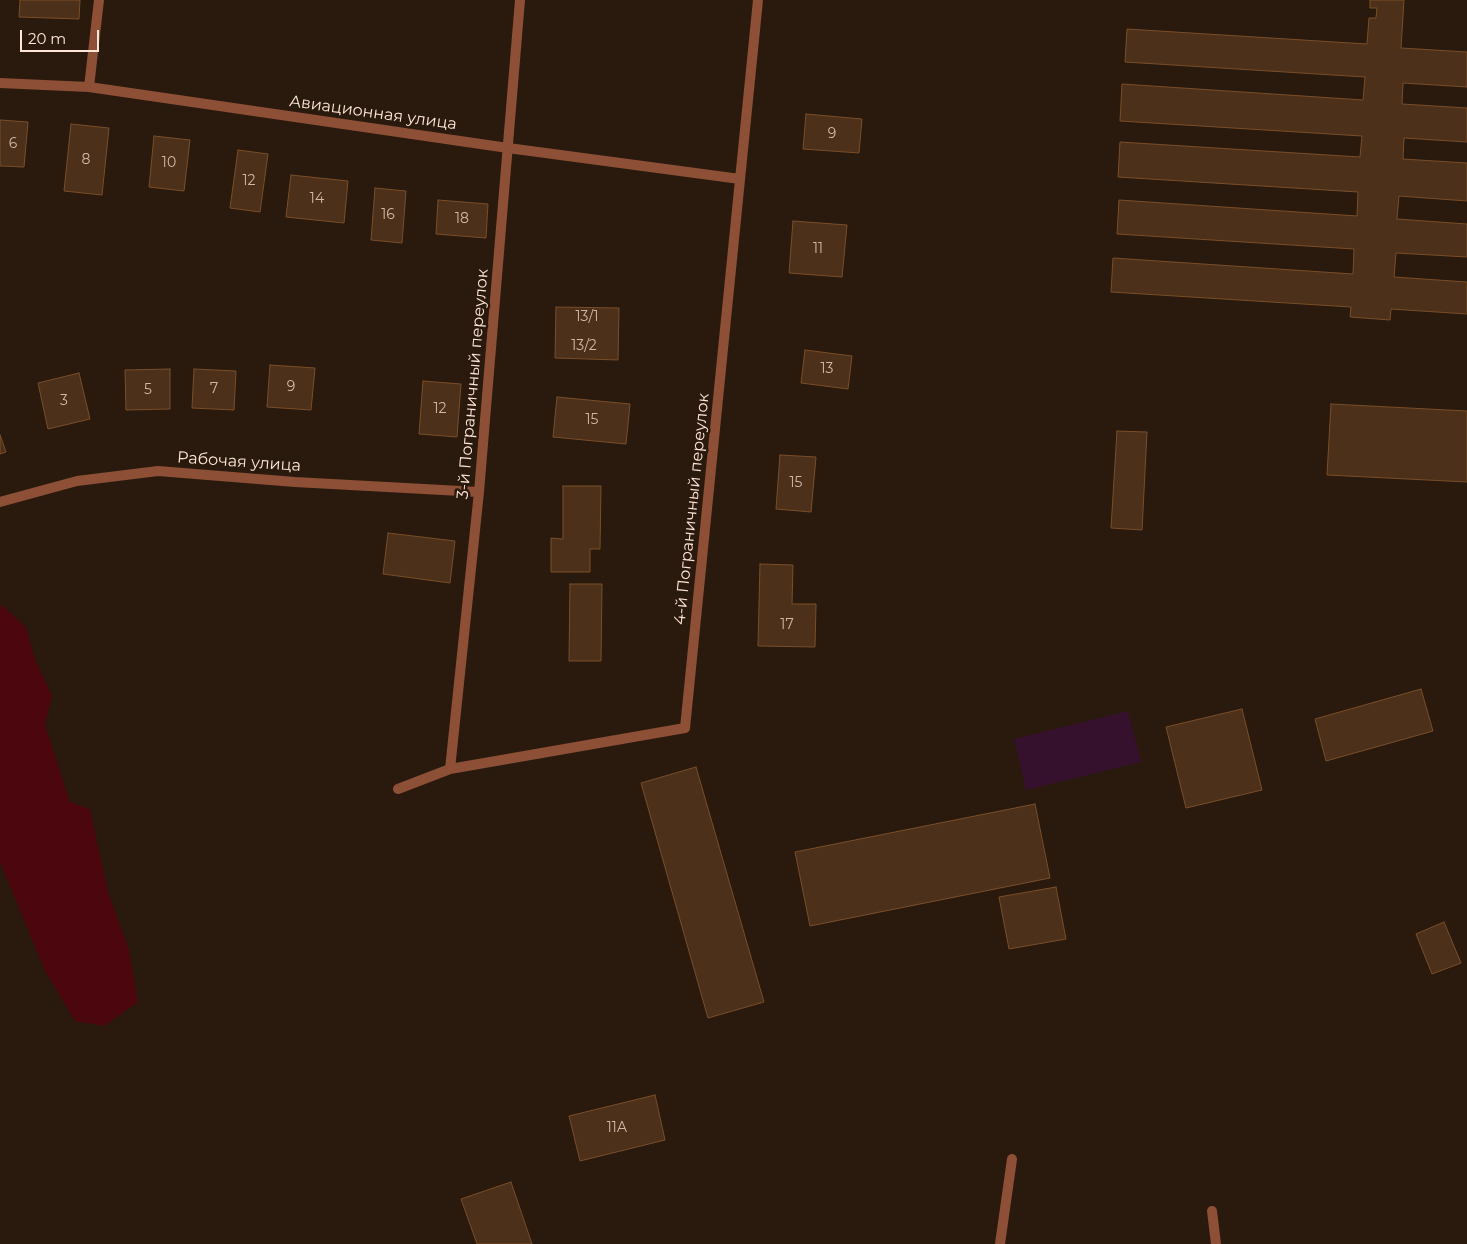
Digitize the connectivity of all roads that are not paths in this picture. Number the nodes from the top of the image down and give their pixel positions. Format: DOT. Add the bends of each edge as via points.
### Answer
graph roads {
  1 [pos="99,0"];
  2 [pos="520,0"];
  3 [pos="758,0"];
  4 [pos="0,83"];
  5 [pos="89,87"];
  6 [pos="508,148"];
  7 [pos="740,179"];
  8 [pos="479,492"];
  9 [pos="0,502"];
  10 [pos="450,769"];
  11 [pos="398,789"];
  12 [pos="1012,1158"];
  13 [pos="1212,1211"];
  14 [pos="1000,1244"];
  15 [pos="1216,1244"];
  1 -- 5 [label="street"];
  2 -- 6 [label="street, 3-й Пограничный переулок"];
  3 -- 7 [label="street, 4-й Пограничный переулок"];
  4 -- 5 [label="street, Авиационная улица"];
  5 -- 6 [label="street, Авиационная улица"];
  6 -- 7 [label="street, Авиационная улица"];
  6 -- 8 [label="street, 3-й Пограничный переулок"];
  7 -- 10 [label="street, 4-й Пограничный переулок" via="685,728"];
  8 -- 9 [label="street, Рабочая улица" via="158,471 77,481"];
  8 -- 10 [label="street, 3-й Пограничный переулок"];
  10 -- 11 [label="street, 4-й Пограничный переулок"];
  12 -- 14 [label="street"];
  13 -- 15 [label="street"];
}
